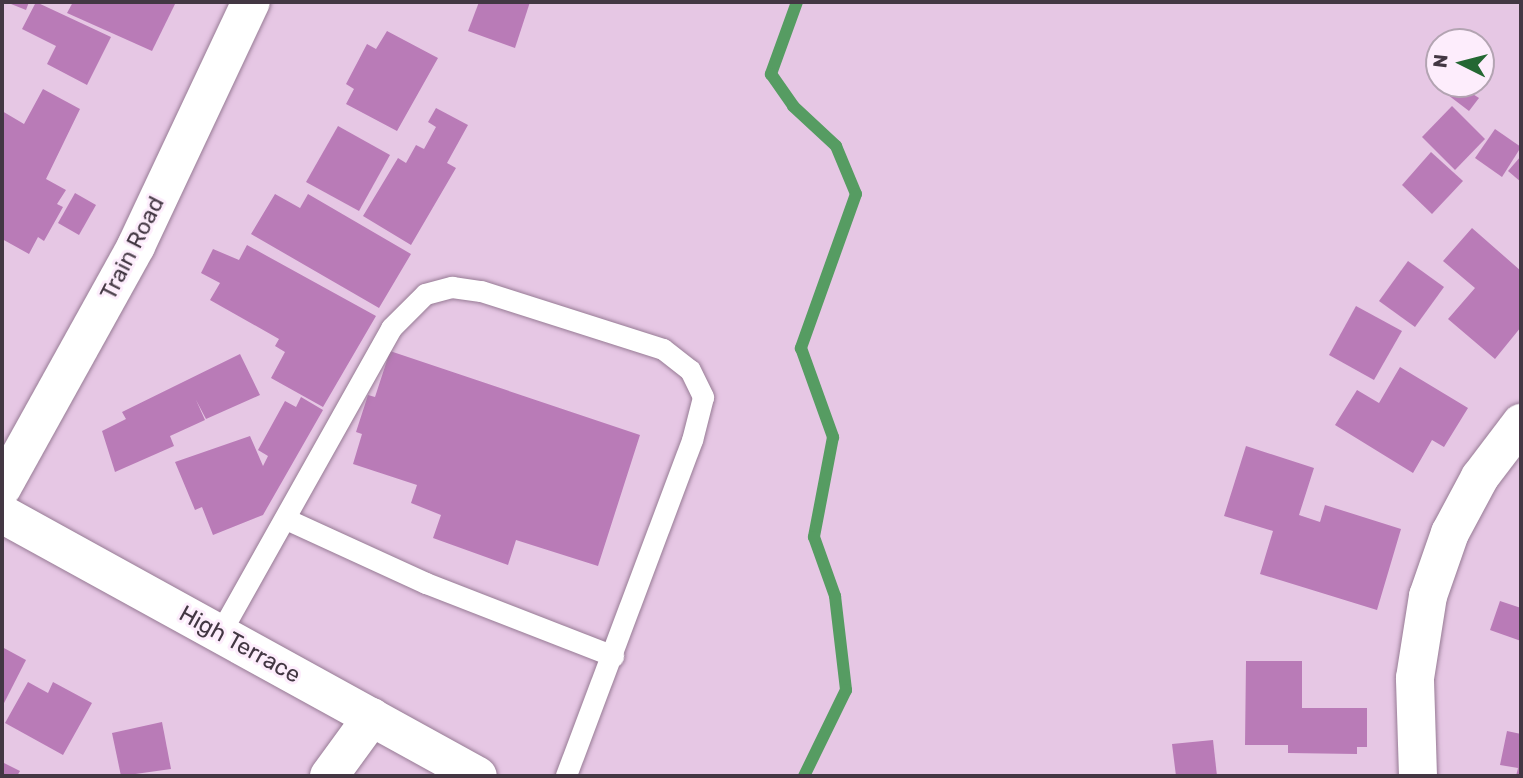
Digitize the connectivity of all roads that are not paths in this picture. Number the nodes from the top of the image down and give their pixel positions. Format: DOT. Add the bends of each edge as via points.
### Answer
graph roads {
  1 [pos="251,2"];
  2 [pos="1521,423"];
  3 [pos="2,488"];
  4 [pos="2,514"];
  5 [pos="286,519"];
  6 [pos="220,633"];
  7 [pos="613,656"];
  8 [pos="372,717"];
  9 [pos="329,776"];
  10 [pos="478,776"];
  11 [pos="566,776"];
  12 [pos="1418,776"];
  1 -- 3 [label="street, Train Road" via="136,246"];
  2 -- 12 [label="street" via="1480,477 1450,533 1429,596 1416,678"];
  4 -- 6 [label="street, High Terrace"];
  5 -- 6 [label="lane"];
  5 -- 7 [label="lane" via="426,583"];
  5 -- 7 [label="lane" via="391,328 425,294 452,287 481,291 663,349 690,370 703,397 692,440"];
  6 -- 8 [label="street, High Terrace"];
  7 -- 11 [label="lane"];
  8 -- 9 [label="street"];
  8 -- 10 [label="street, High Terrace"];
}
